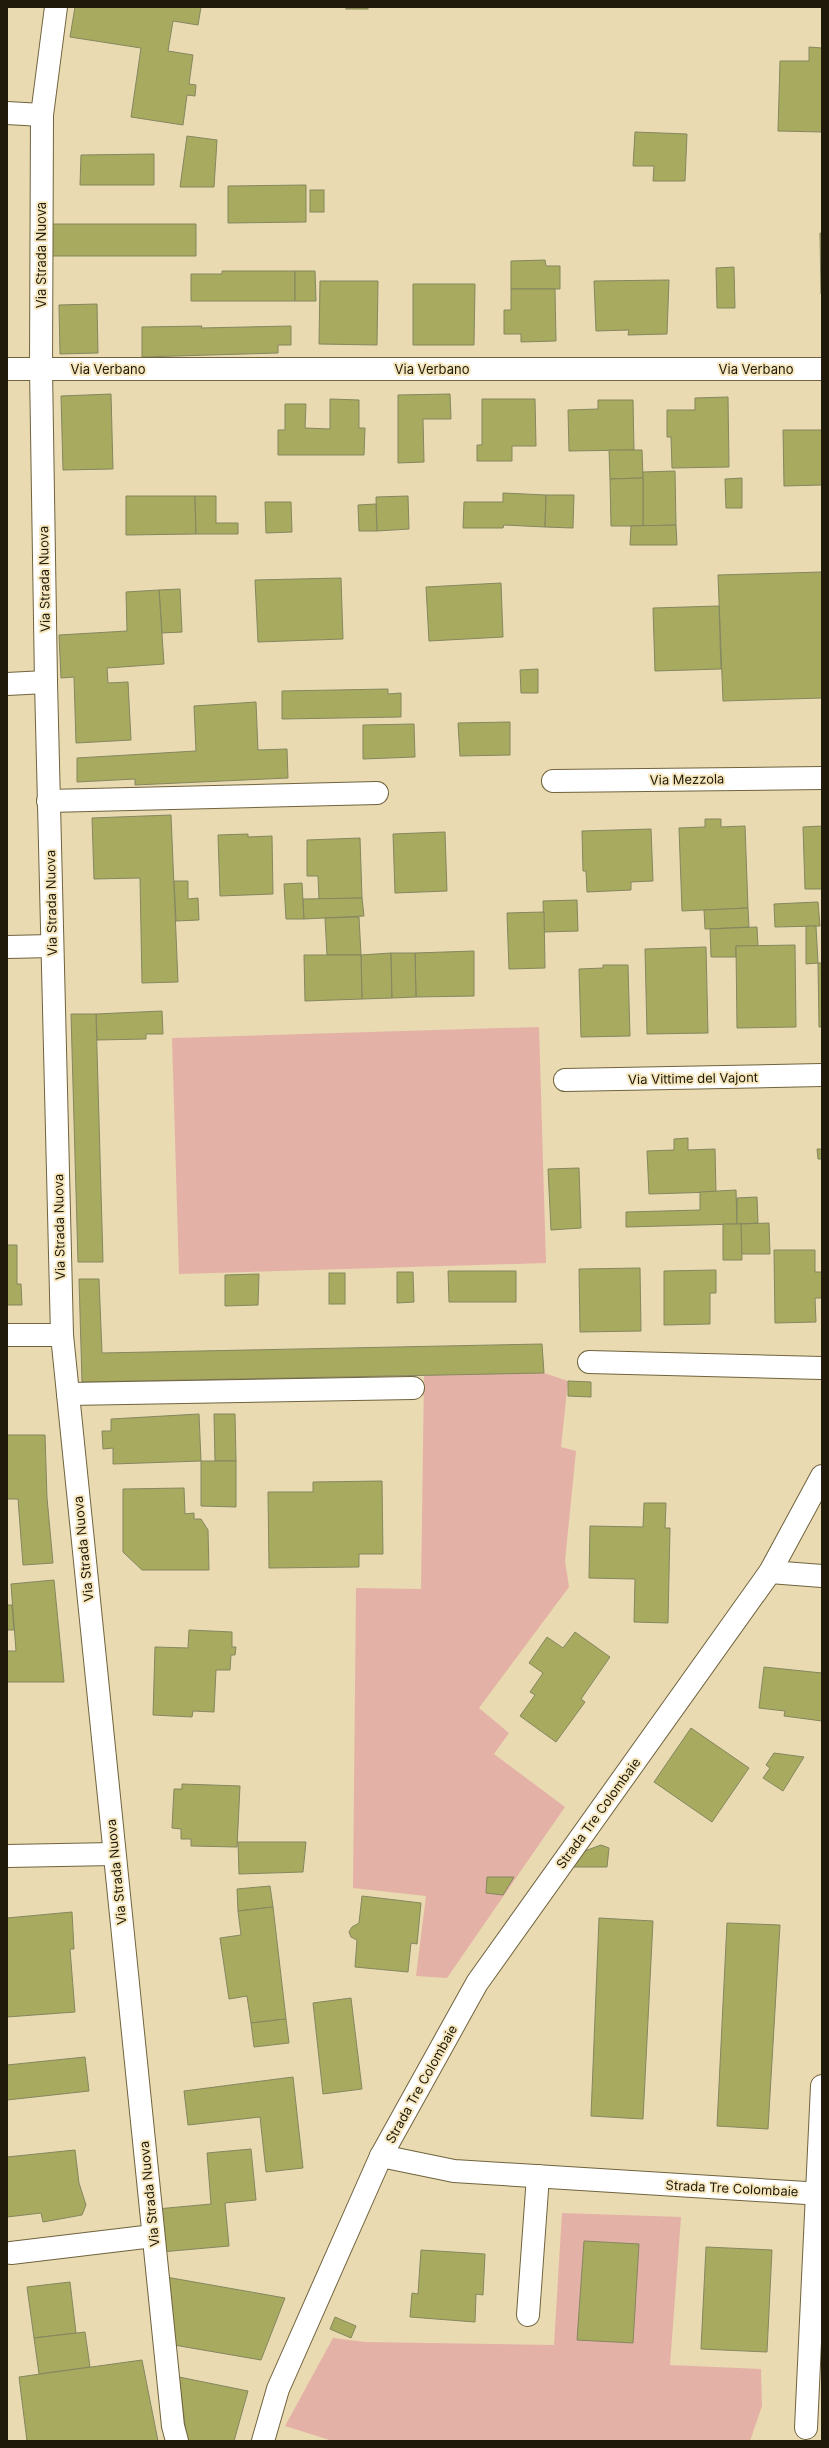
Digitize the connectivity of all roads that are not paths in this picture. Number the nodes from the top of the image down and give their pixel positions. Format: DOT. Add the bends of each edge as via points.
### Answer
graph roads {
  1 [pos="56,7"];
  2 [pos="7,113"];
  3 [pos="42,115"];
  4 [pos="7,369"];
  5 [pos="41,369"];
  6 [pos="822,369"];
  7 [pos="46,682"];
  8 [pos="7,684"];
  9 [pos="822,778"];
  10 [pos="553,781"];
  11 [pos="377,793"];
  12 [pos="48,801"];
  13 [pos="52,946"];
  14 [pos="7,947"];
  15 [pos="822,1075"];
  16 [pos="565,1080"];
  17 [pos="7,1335"];
  18 [pos="62,1335"];
  19 [pos="589,1362"];
  20 [pos="822,1368"];
  21 [pos="413,1388"];
  22 [pos="68,1394"];
  23 [pos="822,1476"];
  24 [pos="770,1572"];
  25 [pos="822,1576"];
  26 [pos="114,1854"];
  27 [pos="7,1856"];
  28 [pos="822,2086"];
  29 [pos="381,2156"];
  30 [pos="538,2176"];
  31 [pos="820,2193"];
  32 [pos="153,2236"];
  33 [pos="11,2253"];
  34 [pos="528,2315"];
  35 [pos="806,2428"];
  36 [pos="177,2441"];
  37 [pos="263,2441"];
  1 -- 3 [label="street, Via Strada Nuova"];
  2 -- 3 [label="street"];
  3 -- 5 [label="street, Via Strada Nuova"];
  4 -- 5 [label="street, Via Verbano"];
  5 -- 6 [label="street, Via Verbano"];
  5 -- 7 [label="street, Via Strada Nuova"];
  7 -- 8 [label="street"];
  7 -- 12 [label="street, Via Strada Nuova"];
  9 -- 10 [label="street, Via Mezzola"];
  11 -- 12 [label="street"];
  12 -- 13 [label="street, Via Strada Nuova"];
  13 -- 14 [label="street"];
  13 -- 18 [label="street, Via Strada Nuova"];
  15 -- 16 [label="street, Via Vittime del Vajont"];
  17 -- 18 [label="street"];
  18 -- 22 [label="street, Via Strada Nuova"];
  19 -- 20 [label="street"];
  21 -- 22 [label="street"];
  22 -- 26 [label="street, Via Strada Nuova"];
  23 -- 24 [label="street, Strada Tre Colombaie"];
  24 -- 25 [label="street"];
  24 -- 29 [label="street, Strada Tre Colombaie" via="476,1983"];
  26 -- 27 [label="street"];
  26 -- 32 [label="street, Via Strada Nuova"];
  28 -- 31 [label="street"];
  29 -- 30 [label="street, Strada Tre Colombaie" via="454,2171"];
  29 -- 37 [label="street, Strada Tre Colombaie" via="278,2389"];
  30 -- 31 [label="street, Strada Tre Colombaie"];
  30 -- 34 [label="street"];
  31 -- 35 [label="street"];
  32 -- 33 [label="street"];
  32 -- 36 [label="street, Via Strada Nuova" via="173,2426"];
}
